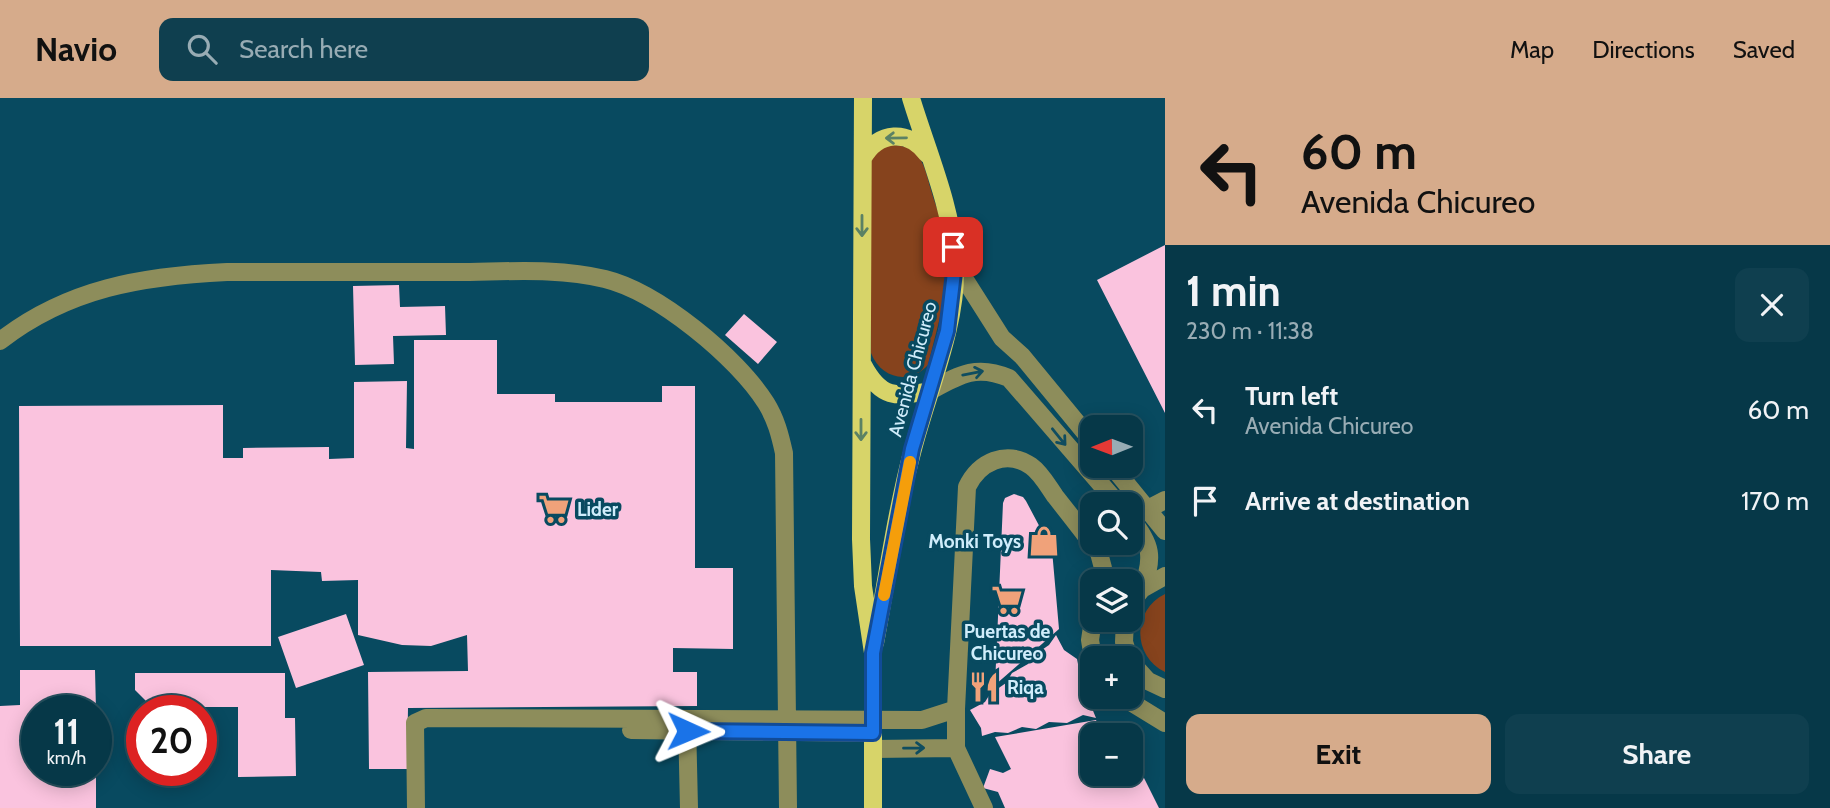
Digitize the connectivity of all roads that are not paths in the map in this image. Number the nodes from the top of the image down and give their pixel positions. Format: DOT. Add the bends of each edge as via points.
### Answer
graph roads {
  1 [pos="863,98"];
  2 [pos="911,98"];
  3 [pos="929,156"];
  4 [pos="863,158"];
  5 [pos="955,264"];
  6 [pos="0,341"];
  7 [pos="861,362"];
  8 [pos="930,391"];
  9 [pos="1080,427"];
  10 [pos="1122,478"];
  11 [pos="1108,492"];
  12 [pos="1165,500"];
  13 [pos="1148,509"];
  14 [pos="1143,512"];
  15 [pos="1080,523"];
  16 [pos="1165,531"];
  17 [pos="1143,536"];
  18 [pos="1165,576"];
  19 [pos="1143,586"];
  20 [pos="1143,588"];
  21 [pos="873,653"];
  22 [pos="1143,675"];
  23 [pos="1165,689"];
  24 [pos="956,709"];
  25 [pos="1142,709"];
  26 [pos="1165,723"];
  27 [pos="688,725"];
  28 [pos="788,725"];
  29 [pos="873,734"];
  30 [pos="956,748"];
  31 [pos="416,808"];
  32 [pos="690,808"];
  33 [pos="788,808"];
  34 [pos="873,808"];
  35 [pos="984,808"];
  1 -- 4 [label="main road, Avenida Chicureo"];
  2 -- 3 [label="main road, Avenida Chicureo"];
  3 -- 4 [label="main road, one-way" via="913,140 895,136 874,144"];
  3 -- 5 [label="main road, Avenida Chicureo" via="951,231"];
  4 -- 7 [label="main road, Avenida Chicureo, one-way"];
  5 -- 8 [label="main road, Avenida Chicureo" via="947,331"];
  5 -- 9 [label="street" via="1002,338"];
  6 -- 28 [label="street" via="39,314 80,296 177,275 538,272 603,278 628,286 727,356 767,404 778,425 784,453"];
  7 -- 8 [label="main road" via="872,381 889,394"];
  7 -- 21 [label="main road, Avenida Chicureo, one-way" via="862,562"];
  8 -- 11 [label="street, one-way" via="980,370 1009,378"];
  8 -- 21 [label="main road, Avenida Chicureo" via="912,449"];
  10 -- 13 [label="street"];
  12 -- 13 [label="street"];
  13 -- 14 [label="street"];
  13 -- 16 [label="street"];
  15 -- 24 [label="street" via="1037,471 1022,461 996,460 972,478 967,487"];
  17 -- 19 [label="street" via="1150,552"];
  18 -- 20 [label="street"];
  21 -- 29 [label="main road, Avenida Chicureo"];
  22 -- 23 [label="street"];
  24 -- 29 [label="street"];
  24 -- 30 [label="street"];
  25 -- 26 [label="street"];
  27 -- 28 [label="street"];
  27 -- 31 [label="street" via="426,718 415,723"];
  27 -- 32 [label="street"];
  28 -- 29 [label="street"];
  28 -- 33 [label="street"];
  29 -- 30 [label="street, one-way"];
  29 -- 34 [label="main road, Avenida Chicureo"];
  30 -- 35 [label="street"];
}
